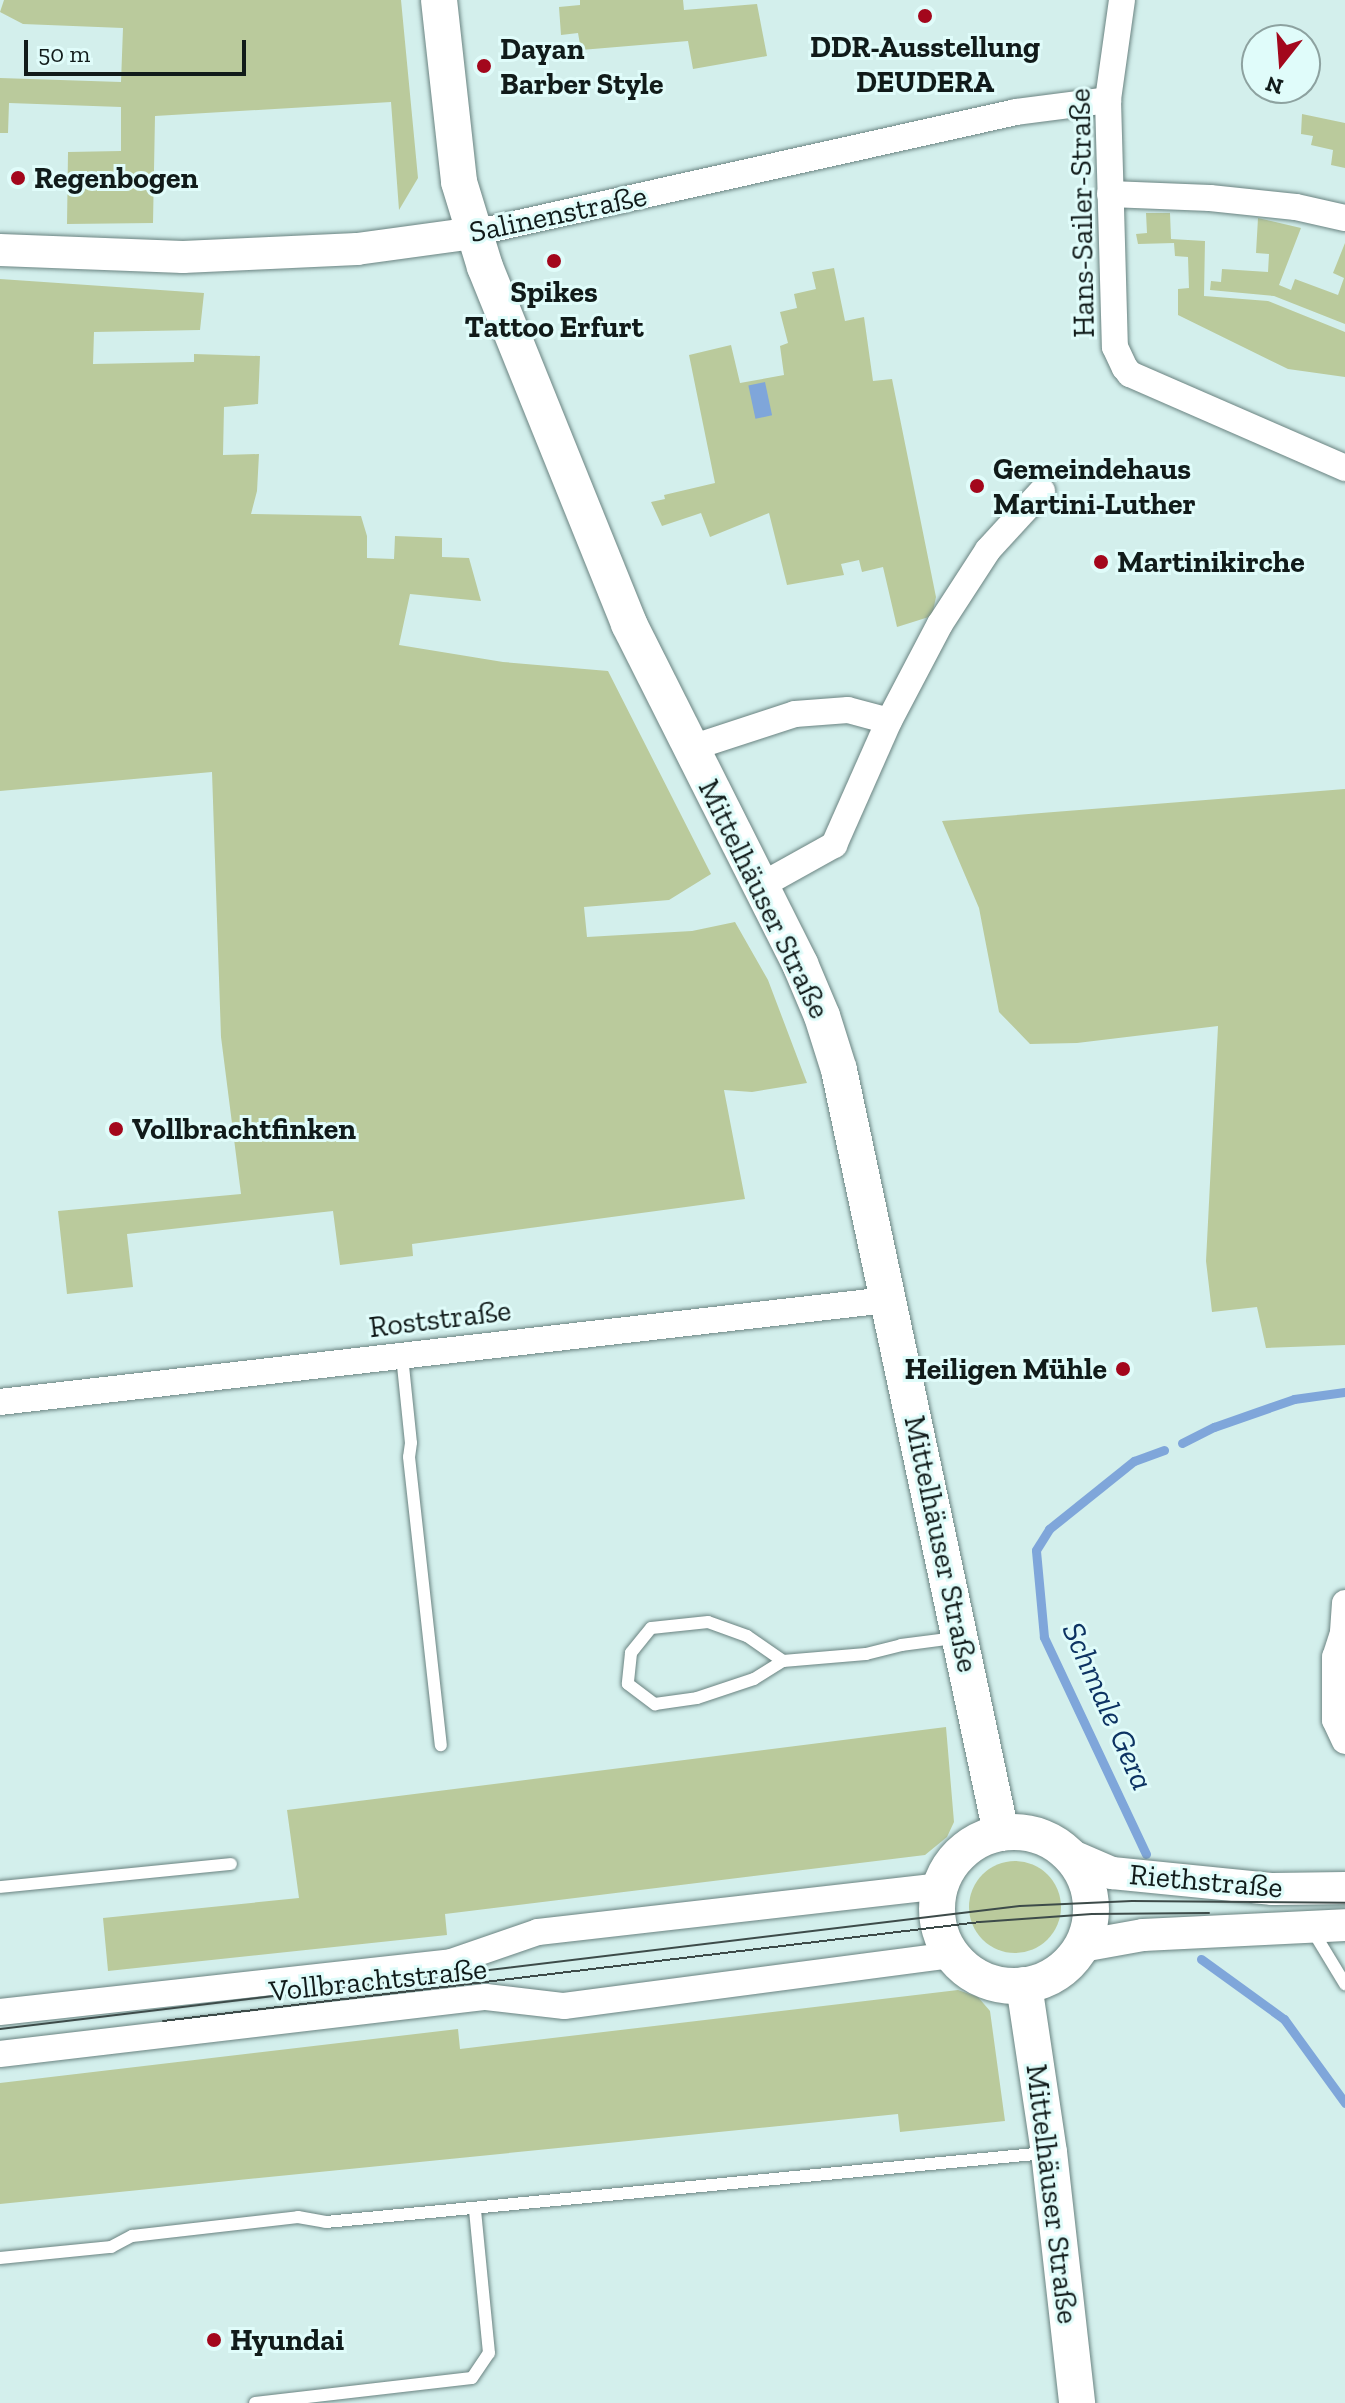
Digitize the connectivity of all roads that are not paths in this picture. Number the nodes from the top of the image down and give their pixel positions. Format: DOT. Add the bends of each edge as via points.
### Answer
graph roads {
  1 [pos="439,0"];
  2 [pos="1122,0"];
  3 [pos="1108,100"];
  4 [pos="1110,194"];
  5 [pos="1345,218"];
  6 [pos="474,233"];
  7 [pos="0,250"];
  8 [pos="1345,468"];
  9 [pos="1042,491"];
  10 [pos="889,721"];
  11 [pos="691,748"];
  12 [pos="760,886"];
  13 [pos="887,1300"];
  14 [pos="402,1356"];
  15 [pos="0,1402"];
  16 [pos="1345,1603"];
  17 [pos="962,1637"];
  18 [pos="783,1661"];
  19 [pos="1345,1741"];
  20 [pos="441,1745"];
  21 [pos="1001,1833"];
  22 [pos="1070,1855"];
  23 [pos="231,1864"];
  24 [pos="941,1886"];
  25 [pos="0,1887"];
  26 [pos="1345,1888"];
  27 [pos="1310,1925"];
  28 [pos="1345,1925"];
  29 [pos="1082,1946"];
  30 [pos="953,1955"];
  31 [pos="1344,1984"];
  32 [pos="1024,1985"];
  33 [pos="0,2012"];
  34 [pos="0,2054"];
  35 [pos="1049,2152"];
  36 [pos="475,2209"];
  37 [pos="0,2258"];
  38 [pos="255,2403"];
  39 [pos="1077,2403"];
  1 -- 6 [label="main road, Mittelhäuser Straße" via="459,182"];
  2 -- 3 [label="street, Hans-Sailer-Straße"];
  3 -- 4 [label="street, Hans-Sailer-Straße"];
  3 -- 6 [label="street, Salinenstraße" via="1016,112"];
  4 -- 5 [label="street" via="1210,198"];
  4 -- 8 [label="street, Hans-Sailer-Straße" via="1115,347 1130,374"];
  6 -- 7 [label="street, Salinenstraße" via="357,249 183,257"];
  6 -- 11 [label="main road, Mittelhäuser Straße" via="591,534"];
  9 -- 10 [label="street" via="988,550 940,624"];
  10 -- 11 [label="street" via="848,710 795,714"];
  10 -- 12 [label="street" via="834,845"];
  11 -- 12 [label="main road, Mittelhäuser Straße"];
  12 -- 13 [label="main road, Mittelhäuser Straße" via="811,990 839,1070"];
  13 -- 14 [label="street, Roststraße"];
  13 -- 17 [label="main road, Mittelhäuser Straße"];
  14 -- 15 [label="street, Roststraße"];
  14 -- 20 [label="lane"];
  16 -- 19 [label="street" via="1335,1657 1335,1720"];
  17 -- 18 [label="lane" via="866,1654"];
  17 -- 21 [label="main road, Mittelhäuser Straße"];
  18 -- 18 [label="lane" via="747,1636 708,1622 651,1628 631,1653 628,1684 655,1704 697,1698 754,1679"];
  21 -- 22 [label="main road" via="1038,1836"];
  21 -- 24 [label="main road" via="963,1851"];
  22 -- 26 [label="street, Riethstraße" via="1112,1873 1273,1889"];
  22 -- 29 [label="main road" via="1092,1902"];
  23 -- 25 [label="lane"];
  24 -- 30 [label="main road" via="940,1928"];
  24 -- 33 [label="street, Vollbrachtstraße" via="538,1932 451,1962"];
  27 -- 28 [label="street, Riethstraße"];
  27 -- 29 [label="street, Riethstraße" via="1143,1935"];
  27 -- 31 [label="lane"];
  29 -- 32 [label="main road" via="1067,1965"];
  30 -- 32 [label="main road" via="984,1979"];
  30 -- 34 [label="street, Vollbrachtstraße" via="564,2006 486,1997"];
  32 -- 35 [label="main road, Mittelhäuser Straße"];
  35 -- 36 [label="lane"];
  35 -- 39 [label="main road, Mittelhäuser Straße"];
  36 -- 37 [label="lane" via="326,2222 298,2217 132,2236 111,2247"];
  36 -- 38 [label="lane" via="489,2353 472,2378"];
}
